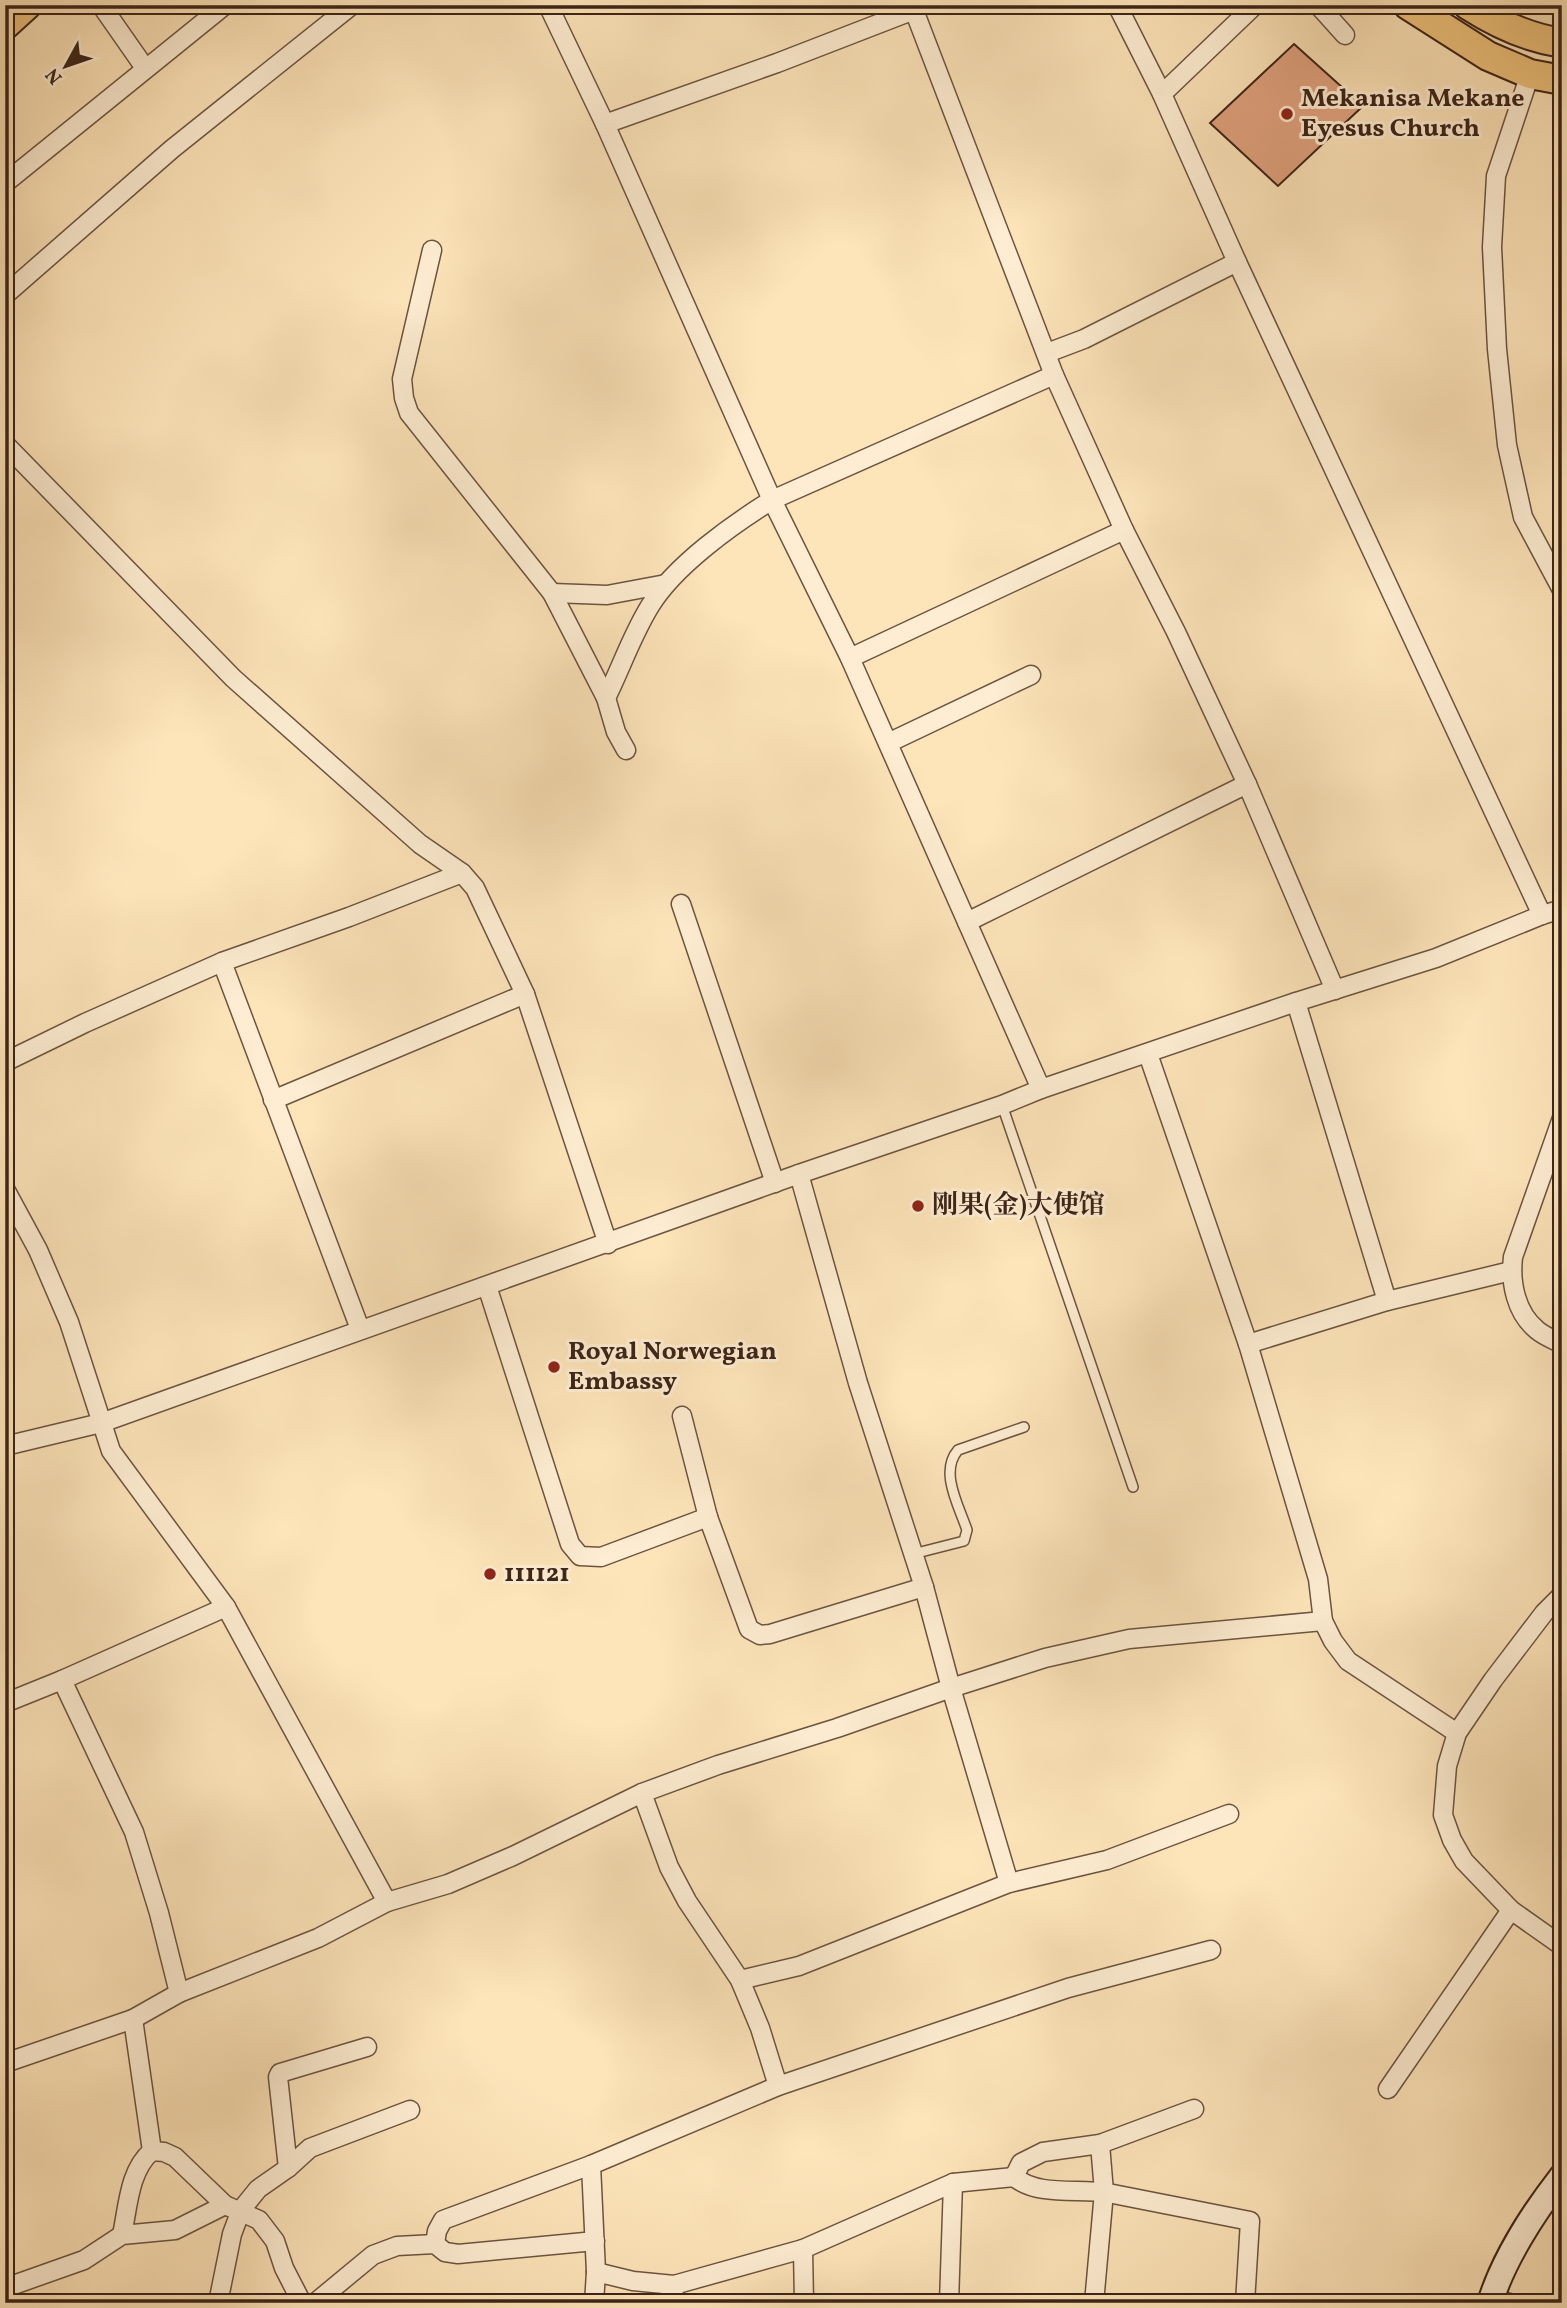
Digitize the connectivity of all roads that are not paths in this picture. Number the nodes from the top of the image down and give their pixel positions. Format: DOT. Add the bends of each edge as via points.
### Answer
graph roads {
  1 [pos="27,5"];
  2 [pos="102,5"];
  3 [pos="225,5"];
  4 [pos="352,5"];
  5 [pos="548,5"];
  6 [pos="1117,5"];
  7 [pos="1255,5"];
  8 [pos="1318,5"];
  9 [pos="1408,5"];
  10 [pos="1468,5"];
  11 [pos="913,7"];
  12 [pos="5,25"];
  13 [pos="1345,35"];
  14 [pos="1562,43"];
  15 [pos="145,68"];
  16 [pos="1530,74"];
  17 [pos="1562,80"];
  18 [pos="1162,94"];
  19 [pos="605,124"];
  20 [pos="5,183"];
  21 [pos="432,250"];
  22 [pos="1237,262"];
  23 [pos="5,295"];
  24 [pos="1047,353"];
  25 [pos="1054,374"];
  26 [pos="5,444"];
  27 [pos="772,500"];
  28 [pos="1124,530"];
  29 [pos="666,584"];
  30 [pos="1562,590"];
  31 [pos="552,593"];
  32 [pos="850,658"];
  33 [pos="1031,676"];
  34 [pos="606,698"];
  35 [pos="888,743"];
  36 [pos="626,750"];
  37 [pos="1247,784"];
  38 [pos="462,873"];
  39 [pos="681,904"];
  40 [pos="1562,909"];
  41 [pos="1542,915"];
  42 [pos="967,922"];
  43 [pos="222,962"];
  44 [pos="1335,990"];
  45 [pos="525,994"];
  46 [pos="1296,1002"];
  47 [pos="1148,1054"];
  48 [pos="5,1062"];
  49 [pos="1041,1089"];
  50 [pos="272,1100"];
  51 [pos="1002,1105"];
  52 [pos="1562,1118"];
  53 [pos="799,1174"];
  54 [pos="775,1183"];
  55 [pos="5,1189"];
  56 [pos="608,1244"];
  57 [pos="1511,1271"];
  58 [pos="487,1286"];
  59 [pos="1387,1301"];
  60 [pos="360,1329"];
  61 [pos="1248,1344"];
  62 [pos="1562,1344"];
  63 [pos="682,1416"];
  64 [pos="101,1423"];
  65 [pos="1024,1427"];
  66 [pos="5,1446"];
  67 [pos="1133,1487"];
  68 [pos="708,1517"];
  69 [pos="914,1555"];
  70 [pos="924,1587"];
  71 [pos="1562,1595"];
  72 [pos="226,1607"];
  73 [pos="1324,1621"];
  74 [pos="62,1680"];
  75 [pos="951,1688"];
  76 [pos="5,1703"];
  77 [pos="1457,1732"];
  78 [pos="642,1793"];
  79 [pos="1229,1814"];
  80 [pos="1009,1883"];
  81 [pos="387,1902"];
  82 [pos="1511,1910"];
  83 [pos="1562,1947"];
  84 [pos="1211,1950"];
  85 [pos="740,1980"];
  86 [pos="178,1993"];
  87 [pos="133,2020"];
  88 [pos="367,2047"];
  89 [pos="5,2063"];
  90 [pos="778,2086"];
  91 [pos="1388,2089"];
  92 [pos="1194,2109"];
  93 [pos="410,2110"];
  94 [pos="1100,2144"];
  95 [pos="152,2151"];
  96 [pos="591,2165"];
  97 [pos="288,2168"];
  98 [pos="1562,2176"];
  99 [pos="1014,2177"];
  100 [pos="953,2183"];
  101 [pos="1104,2193"];
  102 [pos="233,2208"];
  103 [pos="122,2235"];
  104 [pos="595,2241"];
  105 [pos="435,2244"];
  106 [pos="803,2249"];
  107 [pos="596,2272"];
  108 [pos="5,2288"];
  109 [pos="673,2294"];
  110 [pos="1497,2302"];
  111 [pos="218,2303"];
  112 [pos="302,2303"];
  113 [pos="315,2303"];
  114 [pos="594,2303"];
  115 [pos="804,2303"];
  116 [pos="949,2303"];
  117 [pos="1094,2303"];
  118 [pos="1245,2303"];
  1 -- 12 [label="main road"];
  2 -- 15 [label="street"];
  3 -- 15 [label="street"];
  4 -- 23 [label="street" via="173,149"];
  5 -- 19 [label="street"];
  6 -- 18 [label="street"];
  7 -- 18 [label="street"];
  8 -- 13 [label="street"];
  9 -- 16 [label="main road" via="1488,56"];
  10 -- 14 [label="main road" via="1492,21"];
  11 -- 19 [label="street" via="777,64"];
  11 -- 24 [label="street"];
  15 -- 20 [label="street"];
  16 -- 17 [label="main road"];
  16 -- 30 [label="street" via="1496,176 1492,247 1497,349 1507,445 1523,517"];
  18 -- 22 [label="street"];
  19 -- 27 [label="street"];
  21 -- 31 [label="street" via="402,379 409,413"];
  22 -- 24 [label="street"];
  22 -- 41 [label="street"];
  24 -- 25 [label="street"];
  25 -- 27 [label="street"];
  25 -- 28 [label="street"];
  26 -- 38 [label="street" via="233,678 420,844"];
  27 -- 29 [label="street" via="734,523"];
  27 -- 32 [label="street"];
  28 -- 32 [label="street"];
  28 -- 37 [label="street"];
  29 -- 31 [label="street" via="607,595"];
  29 -- 34 [label="street" via="642,619"];
  31 -- 34 [label="street"];
  32 -- 35 [label="street"];
  33 -- 35 [label="street"];
  34 -- 36 [label="street"];
  35 -- 42 [label="street"];
  37 -- 42 [label="street"];
  37 -- 44 [label="street"];
  38 -- 43 [label="street"];
  38 -- 45 [label="street" via="491,918"];
  39 -- 54 [label="street"];
  40 -- 41 [label="street"];
  41 -- 44 [label="street" via="1436,958"];
  42 -- 49 [label="street"];
  43 -- 48 [label="street"];
  43 -- 50 [label="street"];
  44 -- 46 [label="street"];
  45 -- 50 [label="street"];
  45 -- 56 [label="street"];
  46 -- 47 [label="street"];
  46 -- 59 [label="street"];
  47 -- 49 [label="street"];
  47 -- 61 [label="street"];
  49 -- 51 [label="street"];
  50 -- 60 [label="street"];
  51 -- 53 [label="street"];
  51 -- 67 [label="lane"];
  52 -- 57 [label="street"];
  53 -- 54 [label="street"];
  53 -- 69 [label="street" via="858,1383"];
  54 -- 56 [label="street"];
  55 -- 64 [label="street" via="69,1322"];
  56 -- 58 [label="street"];
  57 -- 59 [label="street"];
  57 -- 62 [label="street" via="1519,1310 1537,1331"];
  58 -- 60 [label="street"];
  58 -- 68 [label="street" via="570,1544 580,1556 601,1557"];
  59 -- 61 [label="street"];
  60 -- 64 [label="street"];
  61 -- 73 [label="street" via="1318,1579"];
  63 -- 68 [label="street"];
  64 -- 66 [label="street"];
  64 -- 72 [label="street" via="111,1451"];
  65 -- 69 [label="lane" via="958,1450 951,1458 949,1476 967,1537"];
  68 -- 70 [label="street" via="750,1629 760,1635"];
  69 -- 70 [label="street"];
  70 -- 75 [label="street"];
  71 -- 77 [label="street"];
  72 -- 74 [label="street"];
  72 -- 81 [label="street"];
  73 -- 75 [label="street" via="1129,1639 1045,1658"];
  73 -- 77 [label="street" via="1348,1661"];
  74 -- 76 [label="street"];
  74 -- 86 [label="street" via="134,1832"];
  75 -- 78 [label="street"];
  75 -- 80 [label="street"];
  77 -- 82 [label="street" via="1447,1766 1443,1815 1464,1861"];
  78 -- 81 [label="street" via="448,1884"];
  78 -- 85 [label="street" via="669,1867"];
  79 -- 80 [label="street" via="1107,1860"];
  80 -- 85 [label="street" via="799,1966"];
  81 -- 86 [label="street" via="318,1938"];
  82 -- 83 [label="street"];
  82 -- 91 [label="street"];
  84 -- 90 [label="street" via="1068,1988"];
  85 -- 90 [label="street"];
  86 -- 87 [label="street"];
  87 -- 89 [label="street"];
  87 -- 95 [label="street"];
  88 -- 97 [label="street" via="280,2073"];
  90 -- 96 [label="street"];
  92 -- 94 [label="street"];
  93 -- 97 [label="street" via="310,2148"];
  94 -- 99 [label="street" via="1043,2151 1021,2163"];
  94 -- 101 [label="street"];
  95 -- 102 [label="street" via="175,2157"];
  95 -- 103 [label="street" via="137,2169"];
  96 -- 104 [label="street"];
  96 -- 105 [label="street" via="443,2220"];
  97 -- 102 [label="street"];
  98 -- 110 [label="street" via="1520,2240"];
  99 -- 100 [label="street"];
  99 -- 101 [label="street" via="1040,2188"];
  100 -- 106 [label="street"];
  100 -- 116 [label="street"];
  101 -- 117 [label="street"];
  101 -- 118 [label="street" via="1250,2221"];
  102 -- 103 [label="street" via="174,2230"];
  102 -- 111 [label="street"];
  102 -- 112 [label="street" via="259,2220 275,2241"];
  103 -- 108 [label="street" via="84,2260"];
  104 -- 105 [label="street" via="458,2254"];
  104 -- 107 [label="street"];
  105 -- 113 [label="street" via="397,2246 373,2255"];
  106 -- 109 [label="street"];
  106 -- 115 [label="street"];
  107 -- 109 [label="street"];
  107 -- 114 [label="street"];
}
